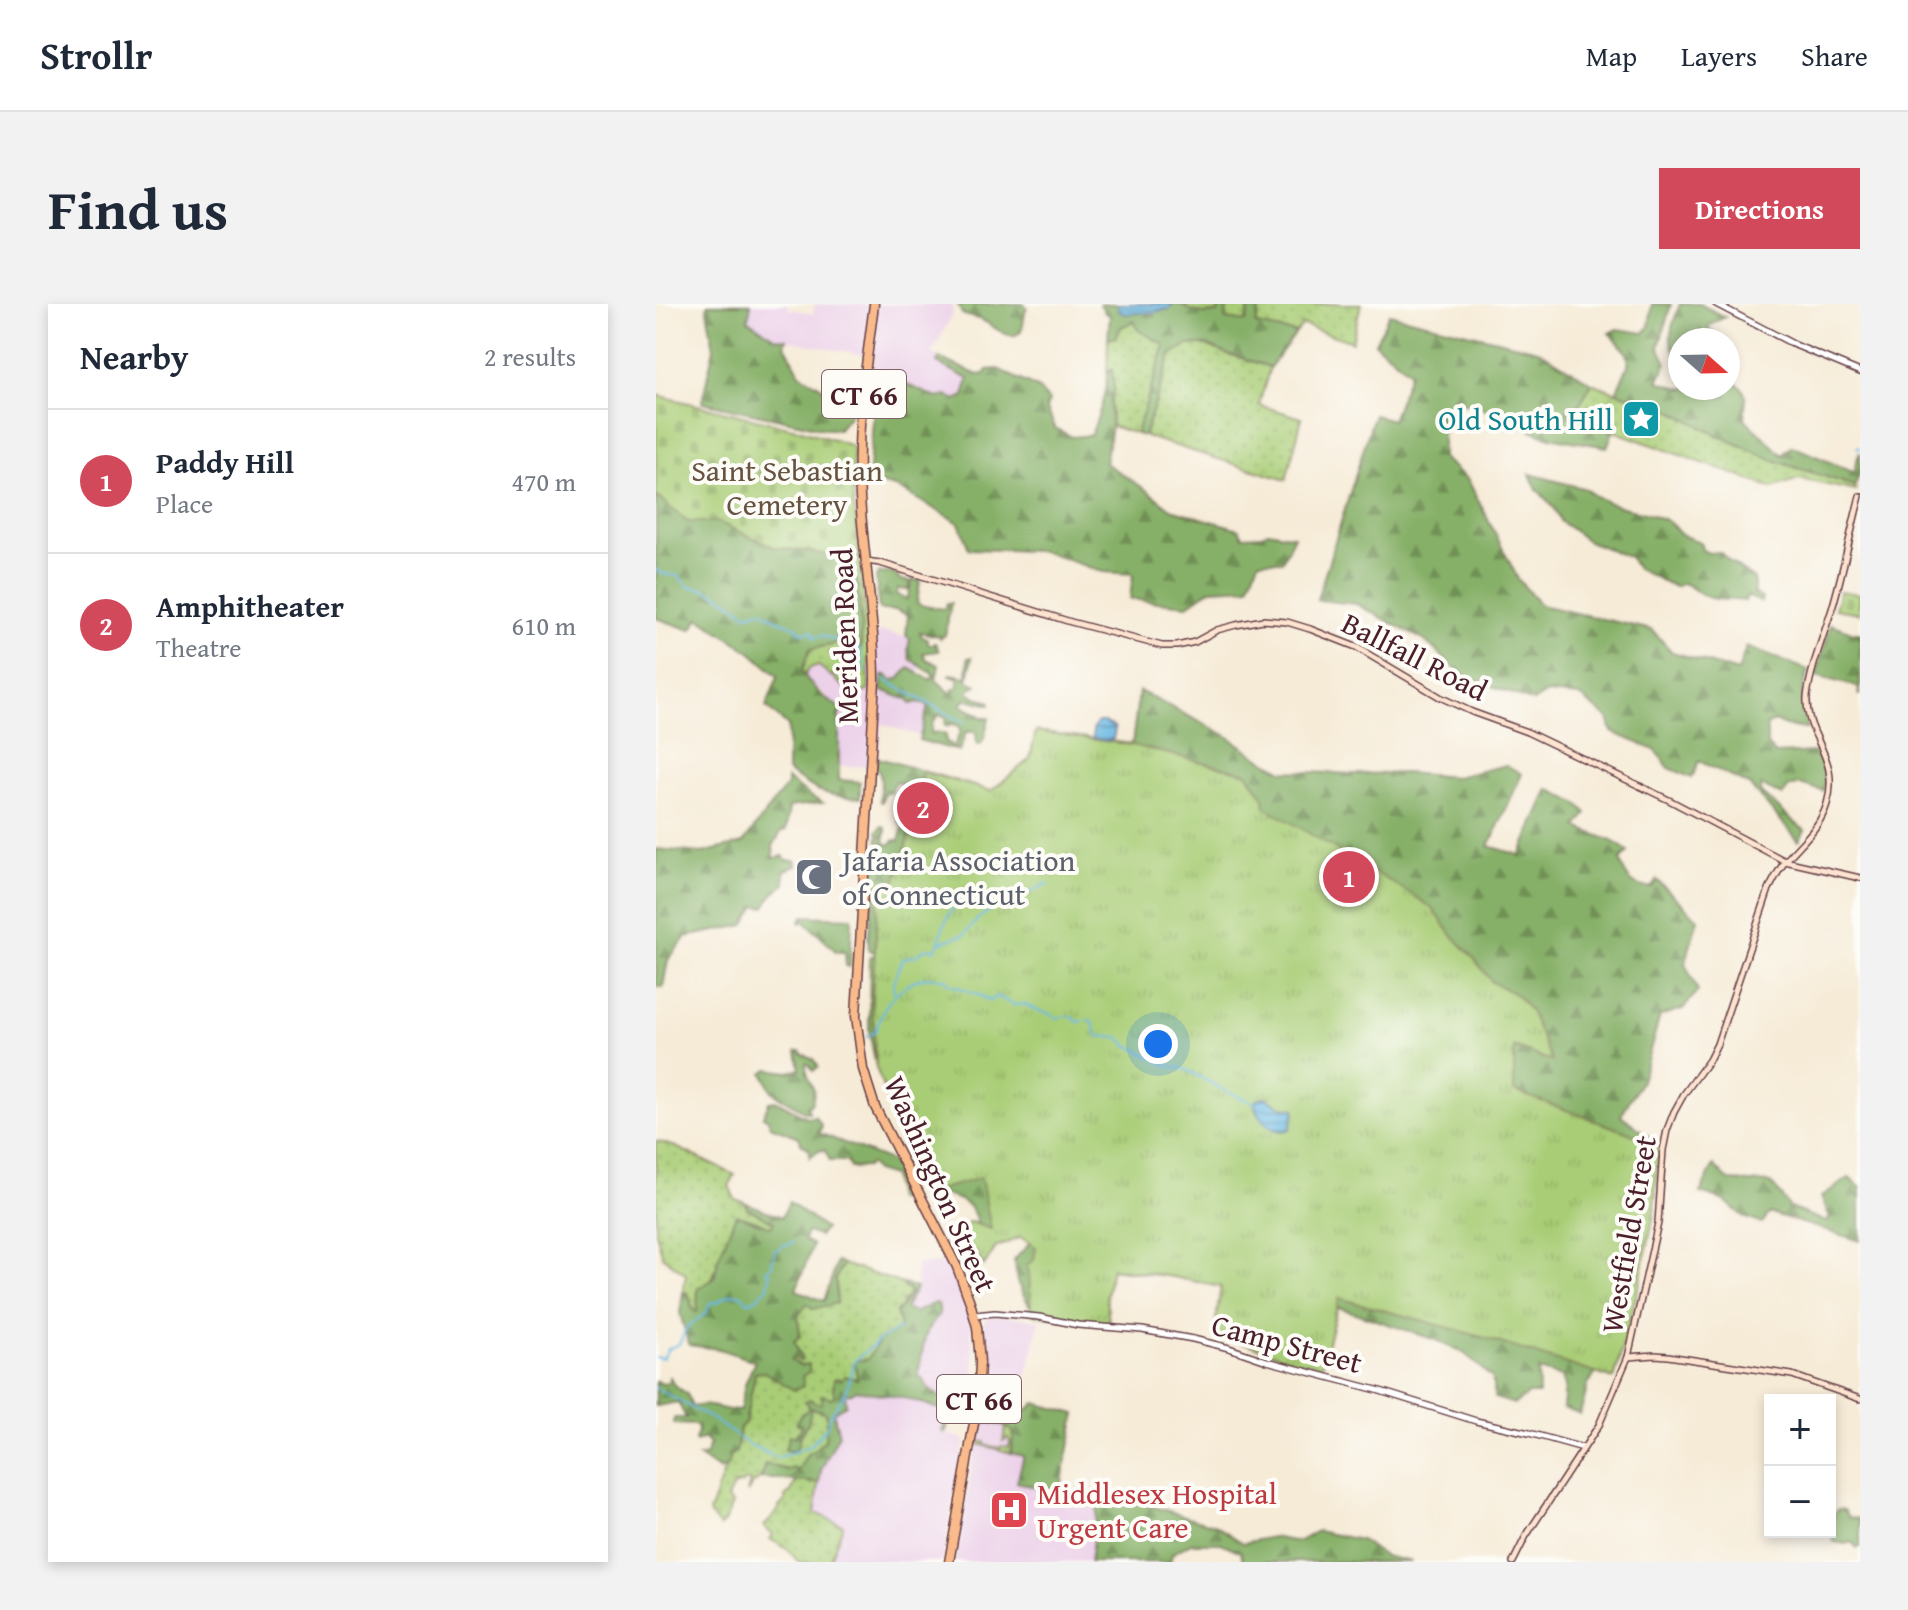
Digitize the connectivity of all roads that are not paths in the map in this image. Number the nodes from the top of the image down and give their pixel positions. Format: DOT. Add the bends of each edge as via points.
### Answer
graph roads {
  1 [pos="874,304"];
  2 [pos="1716,304"];
  3 [pos="1860,372"];
  4 [pos="1860,496"];
  5 [pos="866,561"];
  6 [pos="1785,861"];
  7 [pos="864,871"];
  8 [pos="1860,878"];
  9 [pos="974,1315"];
  10 [pos="1628,1357"];
  11 [pos="1860,1399"];
  12 [pos="1583,1448"];
  13 [pos="949,1562"];
  14 [pos="1513,1562"];
  1 -- 5 [label="highway, Meriden Road / CT 66" via="859,453"];
  2 -- 3 [label="street"];
  4 -- 6 [label="main road, Westfield Street" via="1807,697 1809,716 1828,760 1830,791 1814,831"];
  5 -- 6 [label="main road, Ballfall Road" via="1162,646 1195,642 1217,630 1263,620 1310,629 1356,647 1440,697 1527,732"];
  5 -- 7 [label="highway, Meriden Road / CT 66" via="875,680"];
  6 -- 8 [label="main road, Ballfall Road"];
  6 -- 10 [label="main road, Westfield Street" via="1769,889 1717,1044 1667,1130 1658,1223"];
  7 -- 9 [label="highway, Washington Street / CT 66" via="856,1003 863,1069 880,1118 957,1267"];
  9 -- 12 [label="street, Camp Street" via="1012,1314 1193,1339"];
  9 -- 13 [label="highway, Washington Street / CT 66" via="979,1393"];
  10 -- 11 [label="main road" via="1668,1356 1792,1375"];
  10 -- 12 [label="main road, Westfield Street" via="1605,1413"];
  12 -- 14 [label="main road, Westfield Street"];
}
